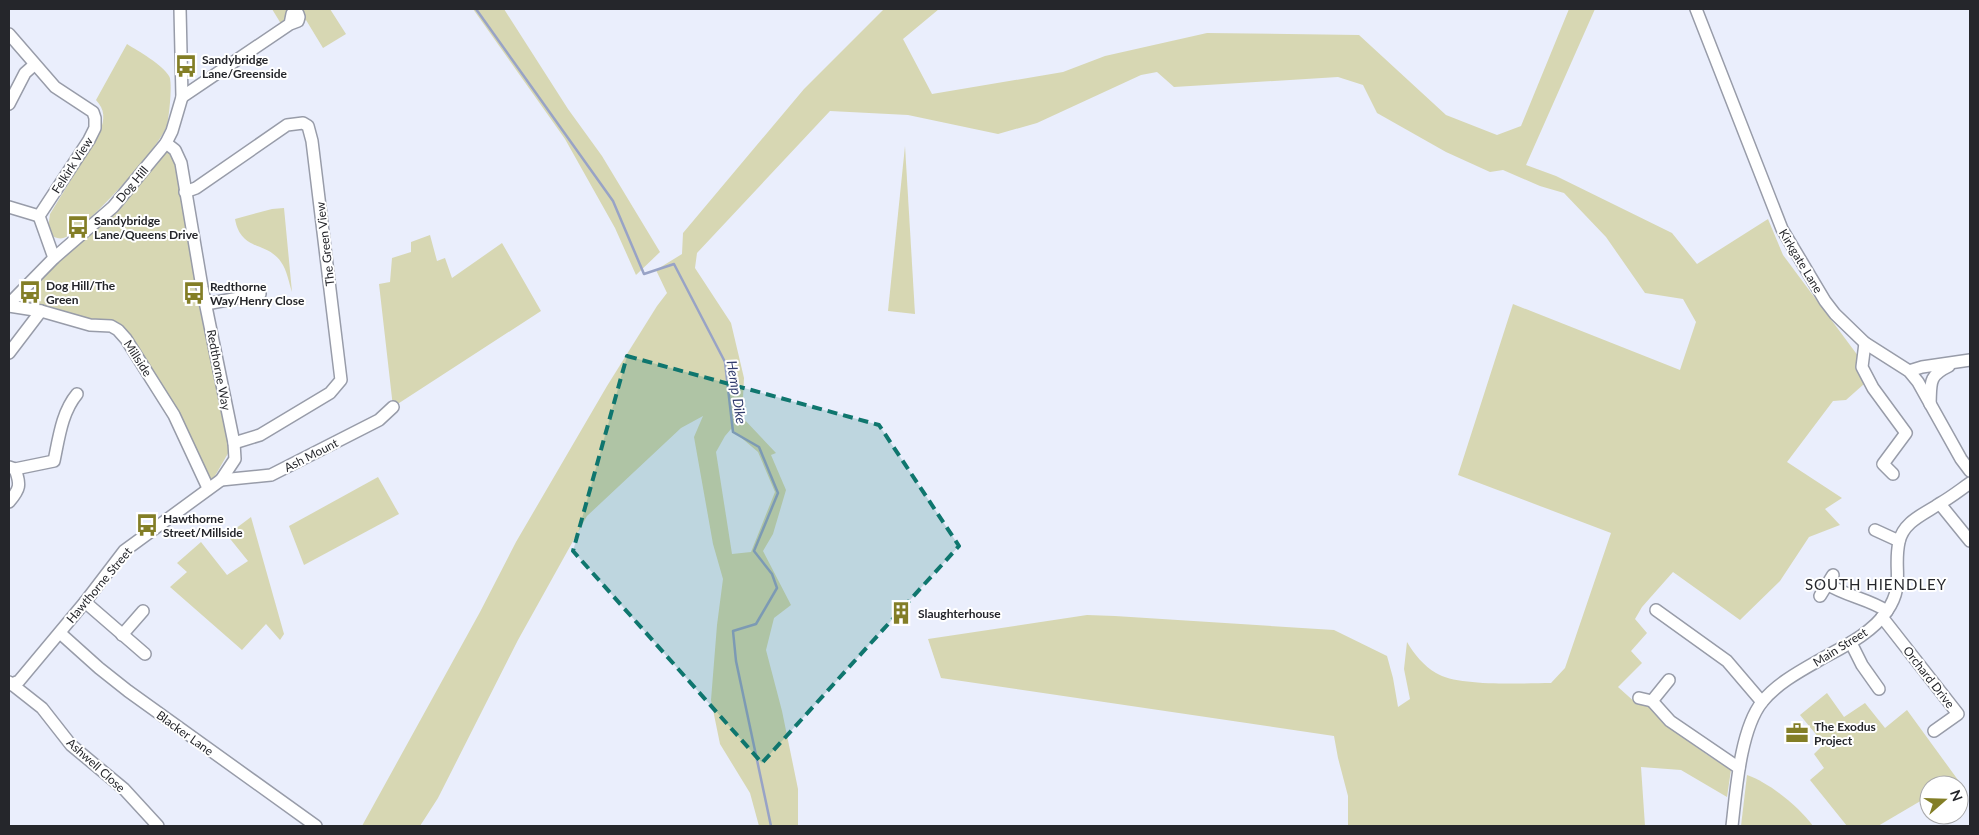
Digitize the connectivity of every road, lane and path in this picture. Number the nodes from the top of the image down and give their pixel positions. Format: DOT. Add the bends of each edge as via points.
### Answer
graph roads {
  1 [pos="180,9"];
  2 [pos="1696,9"];
  3 [pos="290,24"];
  4 [pos="9,34"];
  5 [pos="34,65"];
  6 [pos="182,97"];
  7 [pos="9,104"];
  8 [pos="166,143"];
  9 [pos="185,192"];
  10 [pos="9,207"];
  11 [pos="39,216"];
  12 [pos="54,258"];
  13 [pos="260,294"];
  14 [pos="206,304"];
  15 [pos="9,305"];
  16 [pos="41,311"];
  17 [pos="1865,343"];
  18 [pos="9,352"];
  19 [pos="1970,360"];
  20 [pos="1957,362"];
  21 [pos="1910,371"];
  22 [pos="77,394"];
  23 [pos="1930,404"];
  24 [pos="393,407"];
  25 [pos="234,443"];
  26 [pos="12,468"];
  27 [pos="1970,471"];
  28 [pos="1893,474"];
  29 [pos="222,480"];
  30 [pos="1970,483"];
  31 [pos="208,488"];
  32 [pos="9,502"];
  33 [pos="1940,504"];
  34 [pos="1875,530"];
  35 [pos="1970,541"];
  36 [pos="1899,542"];
  37 [pos="1820,596"];
  38 [pos="85,602"];
  39 [pos="1656,610"];
  40 [pos="143,611"];
  41 [pos="1884,614"];
  42 [pos="60,633"];
  43 [pos="122,635"];
  44 [pos="1851,643"];
  45 [pos="145,654"];
  46 [pos="1669,680"];
  47 [pos="10,684"];
  48 [pos="1879,689"];
  49 [pos="1639,698"];
  50 [pos="1652,701"];
  51 [pos="1762,702"];
  52 [pos="1934,731"];
  53 [pos="1739,768"];
  54 [pos="158,826"];
  55 [pos="316,826"];
  56 [pos="1732,826"];
  1 -- 6 [label="street, Dog Hill"];
  2 -- 17 [label="street, Kirkgate Lane" via="1782,229 1825,301"];
  3 -- 6 [label="street"];
  4 -- 5 [label="street"];
  5 -- 7 [label="street" via="25,73"];
  5 -- 11 [label="street, Felkirk View" via="54,87 89,108 95,118 95,128 89,140"];
  6 -- 8 [label="street, Dog Hill"];
  8 -- 9 [label="street, Redthorne Way" via="179,157"];
  8 -- 12 [label="street, Dog Hill" via="112,207"];
  9 -- 14 [label="street, Redthorne Way"];
  9 -- 25 [label="street, The Green View" via="196,188 287,125 303,123 308,126 342,380 330,394 260,435"];
  10 -- 11 [label="street"];
  11 -- 12 [label="street"];
  12 -- 15 [label="street, Dog Hill"];
  13 -- 14 [label="street"];
  14 -- 25 [label="street, Redthorne Way"];
  15 -- 16 [label="street, Millside"];
  16 -- 18 [label="street"];
  16 -- 31 [label="street, Millside" via="90,325 111,326 119,331 174,415"];
  17 -- 21 [label="street, Kirkgate Lane"];
  17 -- 28 [label="street" via="1862,367 1906,433 1883,464"];
  19 -- 20 [label="street"];
  20 -- 21 [label="street"];
  20 -- 23 [label="street" via="1937,372 1933,378"];
  21 -- 23 [label="street, Kirkgate Lane"];
  22 -- 26 [label="street" via="64,418 54,460"];
  23 -- 27 [label="street, Kirkgate Lane"];
  24 -- 29 [label="street, Ash Mount" via="379,420 271,475"];
  25 -- 29 [label="street, Redthorne Way" via="235,459"];
  26 -- 32 [label="street" via="19,480 18,492"];
  29 -- 31 [label="street, Hawthorne Street"];
  30 -- 33 [label="street"];
  31 -- 38 [label="street, Hawthorne Street" via="124,551"];
  33 -- 35 [label="street"];
  33 -- 36 [label="street" via="1919,516 1905,530"];
  34 -- 36 [label="street"];
  36 -- 41 [label="street, Main Street" via="1899,582"];
  37 -- 41 [label="street" via="1830,580 1846,595 1877,604"];
  38 -- 42 [label="street, Hawthorne Street"];
  38 -- 43 [label="street"];
  39 -- 51 [label="street" via="1727,661"];
  40 -- 43 [label="street"];
  41 -- 44 [label="street, Main Street"];
  41 -- 52 [label="street, Orchard Drive" via="1958,714"];
  42 -- 47 [label="street, Hawthorne Street" via="19,681"];
  42 -- 55 [label="street, Blacker Lane" via="127,691"];
  43 -- 45 [label="street"];
  44 -- 48 [label="street"];
  44 -- 51 [label="street, Main Street" via="1782,684"];
  46 -- 50 [label="street"];
  47 -- 54 [label="street, Ashwell Close" via="42,708 71,744 124,789"];
  49 -- 50 [label="street"];
  50 -- 53 [label="street" via="1670,721"];
  51 -- 53 [label="street, Main Street" via="1752,720"];
  53 -- 56 [label="street, Main Street"];
}
